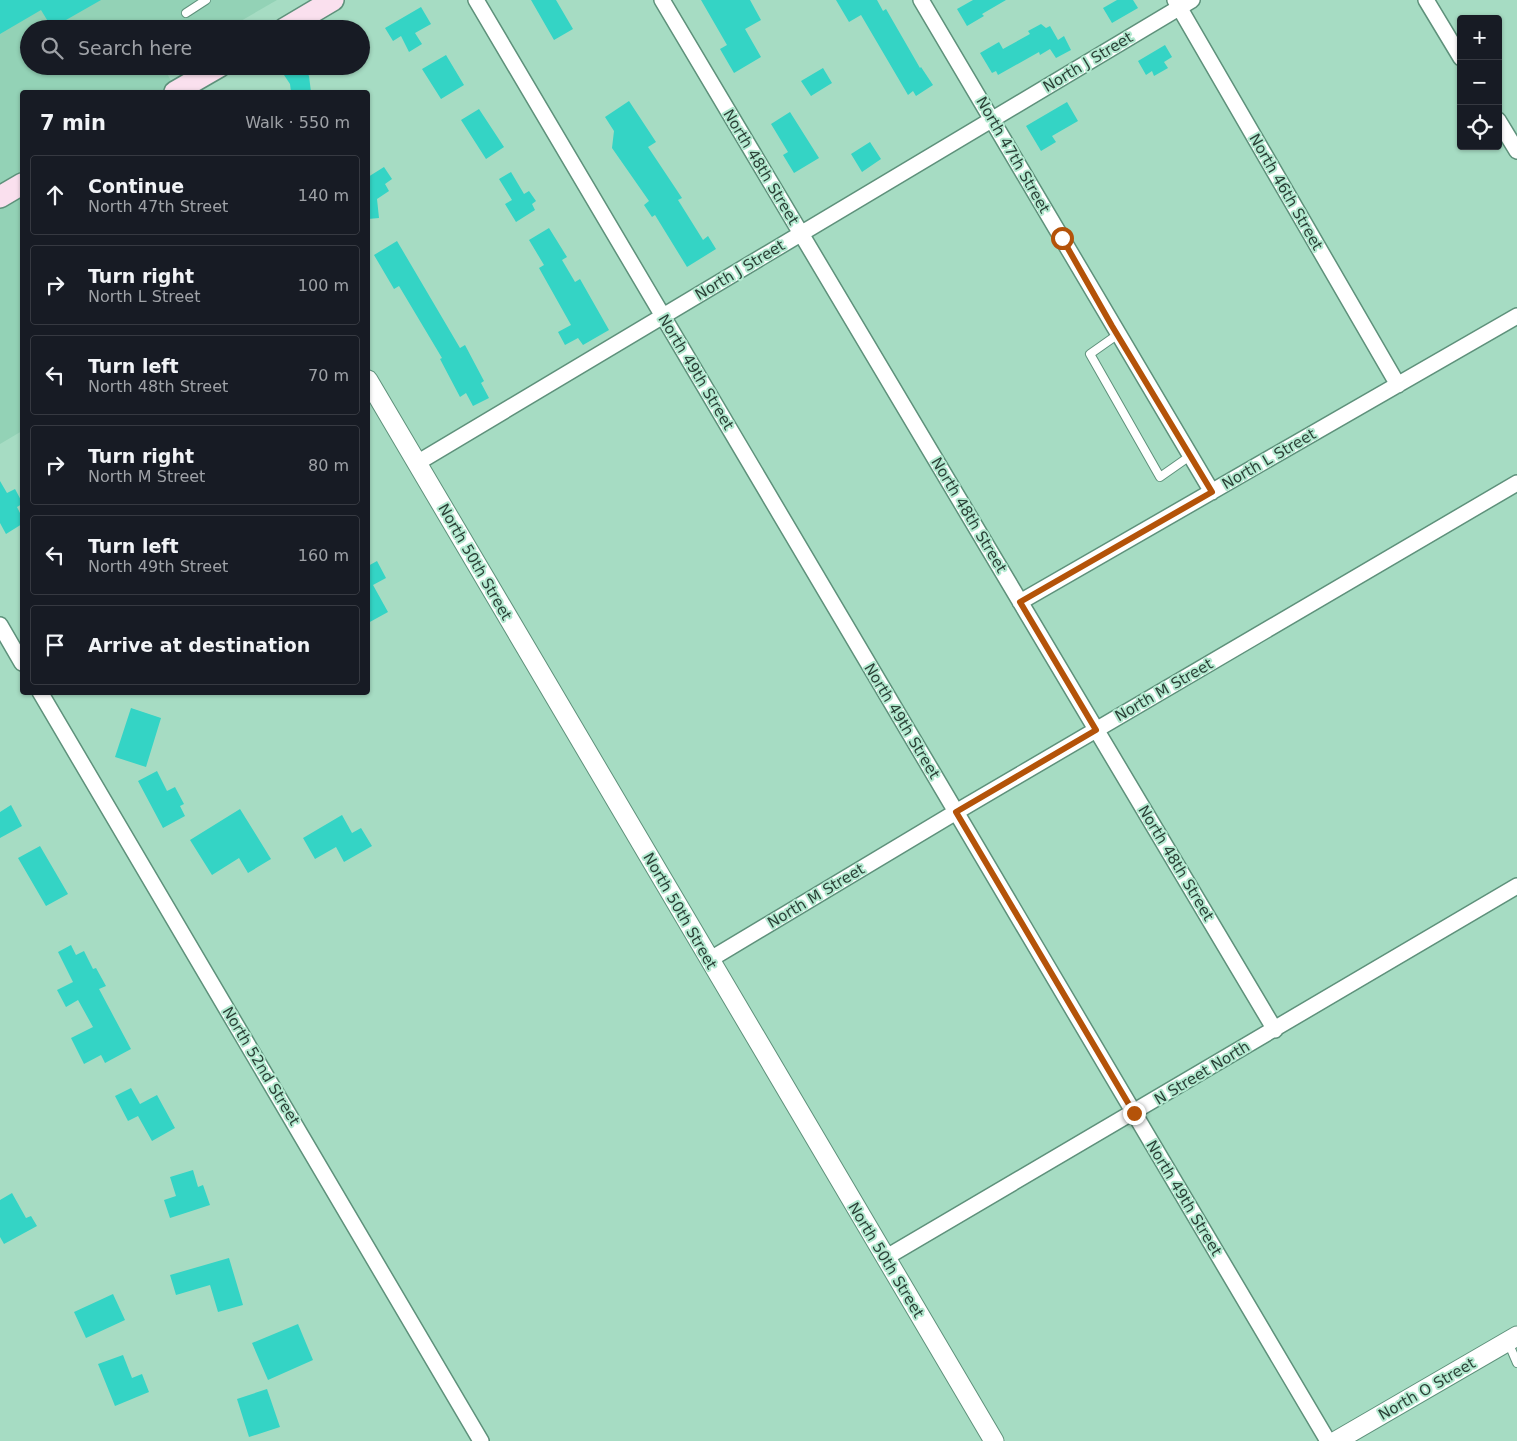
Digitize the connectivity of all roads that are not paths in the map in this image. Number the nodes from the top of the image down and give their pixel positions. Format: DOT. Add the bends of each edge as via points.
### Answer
graph roads {
  1 [pos="206,0"];
  2 [pos="333,0"];
  3 [pos="476,0"];
  4 [pos="662,0"];
  5 [pos="921,0"];
  6 [pos="1426,0"];
  7 [pos="1182,3"];
  8 [pos="186,13"];
  9 [pos="299,20"];
  10 [pos="1457,51"];
  11 [pos="206,75"];
  12 [pos="183,90"];
  13 [pos="992,120"];
  14 [pos="1502,127"];
  15 [pos="1517,151"];
  16 [pos="20,185"];
  17 [pos="0,197"];
  18 [pos="801,234"];
  19 [pos="663,316"];
  20 [pos="1517,316"];
  21 [pos="1117,335"];
  22 [pos="370,383"];
  23 [pos="1398,384"];
  24 [pos="1190,456"];
  25 [pos="417,463"];
  26 [pos="1517,482"];
  27 [pos="1212,492"];
  28 [pos="1020,602"];
  29 [pos="0,625"];
  30 [pos="20,660"];
  31 [pos="42,695"];
  32 [pos="1096,730"];
  33 [pos="956,812"];
  34 [pos="1517,886"];
  35 [pos="709,960"];
  36 [pos="1275,1030"];
  37 [pos="1134,1113"];
  38 [pos="885,1258"];
  39 [pos="1512,1339"];
  40 [pos="1517,1363"];
  41 [pos="481,1441"];
  42 [pos="994,1441"];
  43 [pos="1328,1441"];
  44 [pos="1336,1441"];
  1 -- 8 [label="lane"];
  2 -- 9 [label="main road"];
  3 -- 19 [label="street, North 49th Street"];
  4 -- 18 [label="street, North 48th Street"];
  5 -- 13 [label="street, North 47th Street"];
  6 -- 10 [label="street"];
  7 -- 13 [label="street, North J Street"];
  7 -- 23 [label="street, North 46th Street"];
  11 -- 12 [label="main road"];
  13 -- 18 [label="street, North J Street"];
  13 -- 21 [label="street, North 47th Street"];
  14 -- 15 [label="street"];
  16 -- 17 [label="main road"];
  18 -- 19 [label="street, North J Street"];
  18 -- 28 [label="street, North 48th Street"];
  19 -- 25 [label="street, North J Street"];
  19 -- 33 [label="street, North 49th Street"];
  20 -- 23 [label="street, North L Street"];
  21 -- 24 [label="street, North 47th Street"];
  21 -- 24 [label="lane" via="1090,354 1160,476"];
  22 -- 25 [label="street, North 50th Street"];
  23 -- 27 [label="street, North L Street"];
  24 -- 27 [label="street, North 47th Street"];
  25 -- 35 [label="street, North 50th Street"];
  26 -- 32 [label="street, North M Street"];
  27 -- 28 [label="street, North L Street"];
  28 -- 32 [label="street, North 48th Street"];
  29 -- 30 [label="street"];
  31 -- 41 [label="street, North 52nd Street"];
  32 -- 33 [label="street, North M Street"];
  32 -- 36 [label="street, North 48th Street"];
  33 -- 35 [label="street, North M Street"];
  33 -- 37 [label="street, North 49th Street"];
  34 -- 36 [label="street, N Street North"];
  35 -- 38 [label="street, North 50th Street"];
  36 -- 37 [label="street, N Street North"];
  37 -- 38 [label="street, N Street North"];
  37 -- 43 [label="street, North 49th Street"];
  38 -- 42 [label="street, North 50th Street"];
  39 -- 40 [label="lane"];
  39 -- 44 [label="street, North O Street"];
}
